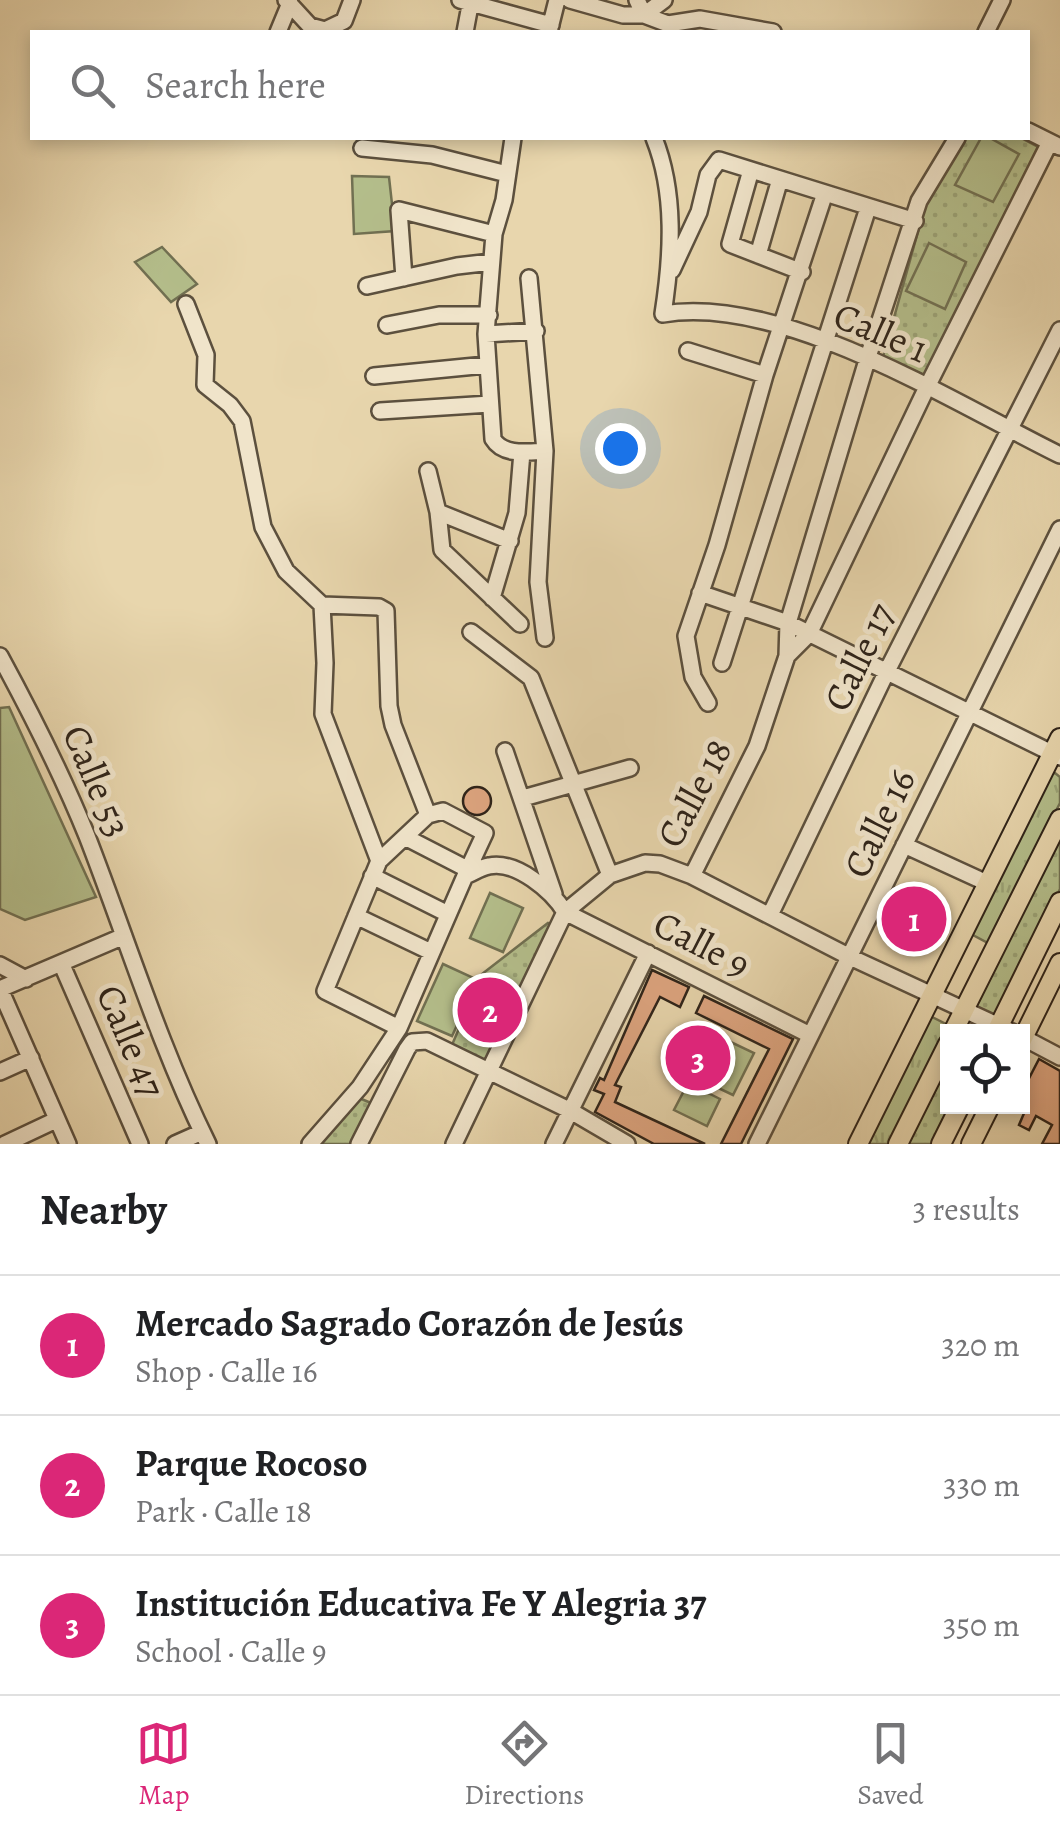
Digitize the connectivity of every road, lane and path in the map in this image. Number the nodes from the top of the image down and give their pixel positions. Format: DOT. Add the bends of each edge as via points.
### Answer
graph roads {
  1 [pos="352,0"];
  2 [pos="557,0"];
  3 [pos="570,0"];
  4 [pos="664,0"];
  5 [pos="1002,0"];
  6 [pos="467,1"];
  7 [pos="288,2"];
  8 [pos="640,8"];
  9 [pos="550,29"];
  10 [pos="279,30"];
  11 [pos="465,30"];
  12 [pos="762,30"];
  13 [pos="987,30"];
  14 [pos="1030,132"];
  15 [pos="513,140"];
  16 [pos="655,140"];
  17 [pos="955,140"];
  18 [pos="1055,145"];
  19 [pos="362,148"];
  20 [pos="750,170"];
  21 [pos="507,174"];
  22 [pos="780,179"];
  23 [pos="826,193"];
  24 [pos="868,208"];
  25 [pos="915,220"];
  26 [pos="494,234"];
  27 [pos="758,255"];
  28 [pos="491,262"];
  29 [pos="802,272"];
  30 [pos="670,275"];
  31 [pos="404,278"];
  32 [pos="529,278"];
  33 [pos="367,286"];
  34 [pos="186,304"];
  35 [pos="489,315"];
  36 [pos="387,325"];
  37 [pos="783,328"];
  38 [pos="1060,330"];
  39 [pos="536,331"];
  40 [pos="486,334"];
  41 [pos="827,341"];
  42 [pos="688,351"];
  43 [pos="868,357"];
  44 [pos="486,365"];
  45 [pos="374,376"];
  46 [pos="765,376"];
  47 [pos="927,387"];
  48 [pos="490,404"];
  49 [pos="380,411"];
  50 [pos="1010,430"];
  51 [pos="545,451"];
  52 [pos="522,452"];
  53 [pos="1060,456"];
  54 [pos="428,471"];
  55 [pos="438,512"];
  56 [pos="1060,529"];
  57 [pos="510,541"];
  58 [pos="700,593"];
  59 [pos="492,598"];
  60 [pos="322,605"];
  61 [pos="742,608"];
  62 [pos="788,623"];
  63 [pos="520,624"];
  64 [pos="472,632"];
  65 [pos="810,634"];
  66 [pos="546,638"];
  67 [pos="0,656"];
  68 [pos="787,656"];
  69 [pos="722,663"];
  70 [pos="887,671"];
  71 [pos="708,703"];
  72 [pos="970,713"];
  73 [pos="1058,749"];
  74 [pos="505,751"];
  75 [pos="630,768"];
  76 [pos="572,784"];
  77 [pos="523,798"];
  78 [pos="428,815"];
  79 [pos="1060,818"];
  80 [pos="405,836"];
  81 [pos="904,845"];
  82 [pos="375,869"];
  83 [pos="467,873"];
  84 [pos="610,875"];
  85 [pos="692,876"];
  86 [pos="987,883"];
  87 [pos="554,894"];
  88 [pos="1060,902"];
  89 [pos="565,912"];
  90 [pos="448,914"];
  91 [pos="770,915"];
  92 [pos="356,916"];
  93 [pos="124,936"];
  94 [pos="431,952"];
  95 [pos="648,953"];
  96 [pos="850,957"];
  97 [pos="1060,962"];
  98 [pos="0,965"];
  99 [pos="62,965"];
  100 [pos="26,979"];
  101 [pos="0,989"];
  102 [pos="931,995"];
  103 [pos="964,1010"];
  104 [pos="958,1024"];
  105 [pos="992,1024"];
  106 [pos="1004,1024"];
  107 [pos="1030,1024"];
  108 [pos="399,1028"];
  109 [pos="810,1035"];
  110 [pos="1030,1042"];
  111 [pos="1060,1057"];
  112 [pos="31,1058"];
  113 [pos="940,1060"];
  114 [pos="489,1070"];
  115 [pos="0,1072"];
  116 [pos="570,1110"];
  117 [pos="956,1114"];
  118 [pos="986,1114"];
  119 [pos="56,1120"];
  120 [pos="205,1138"];
  121 [pos="5,1144"];
  122 [pos="68,1144"];
  123 [pos="140,1144"];
  124 [pos="174,1144"];
  125 [pos="217,1144"];
  126 [pos="310,1144"];
  127 [pos="359,1144"];
  128 [pos="454,1144"];
  129 [pos="554,1144"];
  130 [pos="627,1144"];
  131 [pos="756,1144"];
  132 [pos="858,1144"];
  133 [pos="898,1144"];
  134 [pos="942,1144"];
  135 [pos="971,1144"];
  1 -- 7 [label="street" via="344,21 325,30 310,26"];
  2 -- 9 [label="street"];
  3 -- 8 [label="street" via="623,15"];
  4 -- 8 [label="street"];
  5 -- 13 [label="street"];
  6 -- 9 [label="street"];
  6 -- 11 [label="street"];
  7 -- 10 [label="street"];
  8 -- 12 [label="street" via="668,24 700,19"];
  14 -- 18 [label="street"];
  15 -- 21 [label="street"];
  16 -- 30 [label="street" via="668,190"];
  17 -- 25 [label="street"];
  18 -- 47 [label="street, Calle 18"];
  19 -- 21 [label="street" via="432,155"];
  20 -- 22 [label="street"];
  20 -- 27 [label="street" via="730,244"];
  20 -- 30 [label="street" via="719,160 713,166"];
  21 -- 26 [label="street"];
  22 -- 23 [label="street"];
  22 -- 27 [label="street"];
  23 -- 24 [label="street"];
  23 -- 29 [label="street"];
  24 -- 25 [label="street"];
  24 -- 41 [label="street"];
  25 -- 43 [label="street"];
  26 -- 28 [label="street"];
  26 -- 31 [label="street" via="399,210"];
  27 -- 29 [label="street"];
  28 -- 31 [label="street"];
  28 -- 35 [label="street"];
  29 -- 37 [label="street"];
  30 -- 37 [label="street, Calle 1" via="663,314 724,312"];
  31 -- 33 [label="street"];
  32 -- 39 [label="street"];
  34 -- 60 [label="street" via="206,355 204,386 242,421 263,527 286,570"];
  35 -- 36 [label="street"];
  35 -- 40 [label="street"];
  37 -- 41 [label="street, Calle 1"];
  37 -- 46 [label="street"];
  38 -- 50 [label="street, Calle 17"];
  39 -- 40 [label="street"];
  39 -- 51 [label="street"];
  40 -- 44 [label="street"];
  41 -- 43 [label="street, Calle 1"];
  41 -- 61 [label="street"];
  42 -- 46 [label="street"];
  43 -- 47 [label="street, Calle 1"];
  43 -- 62 [label="street"];
  44 -- 45 [label="street"];
  44 -- 48 [label="street"];
  46 -- 58 [label="street"];
  47 -- 50 [label="street, Calle 1"];
  47 -- 65 [label="street, Calle 18"];
  48 -- 49 [label="street"];
  48 -- 52 [label="street" via="497,446"];
  50 -- 53 [label="street, Calle 1"];
  50 -- 70 [label="street, Calle 17"];
  51 -- 52 [label="street"];
  51 -- 66 [label="street" via="538,582"];
  52 -- 57 [label="street"];
  54 -- 55 [label="street"];
  55 -- 57 [label="street"];
  55 -- 59 [label="street" via="442,550"];
  56 -- 72 [label="street, Calle 16"];
  57 -- 59 [label="street"];
  58 -- 61 [label="street"];
  58 -- 71 [label="street" via="686,636 693,677"];
  59 -- 63 [label="street"];
  60 -- 78 [label="street" via="386,612 393,726"];
  60 -- 82 [label="street" via="323,714"];
  61 -- 62 [label="street"];
  61 -- 69 [label="street"];
  62 -- 65 [label="street"];
  62 -- 68 [label="street"];
  64 -- 76 [label="street" via="531,678"];
  65 -- 68 [label="street, Calle 18"];
  65 -- 70 [label="street"];
  67 -- 93 [label="street, Calle 53" via="56,763"];
  68 -- 85 [label="street, Calle 18" via="757,746"];
  70 -- 72 [label="street"];
  70 -- 91 [label="street, Calle 17"];
  72 -- 73 [label="street"];
  72 -- 81 [label="street, Calle 16"];
  73 -- 86 [label="main road"];
  74 -- 77 [label="street"];
  75 -- 76 [label="street"];
  76 -- 77 [label="street"];
  76 -- 84 [label="street"];
  77 -- 87 [label="street"];
  78 -- 80 [label="street"];
  78 -- 83 [label="street" via="443,811 485,833"];
  79 -- 103 [label="main road"];
  80 -- 82 [label="street"];
  80 -- 83 [label="street"];
  81 -- 86 [label="street"];
  81 -- 96 [label="street, Calle 16"];
  82 -- 90 [label="street"];
  82 -- 92 [label="street"];
  83 -- 87 [label="street" via="503,866"];
  83 -- 90 [label="street"];
  84 -- 85 [label="street, Calle 18" via="652,863"];
  84 -- 89 [label="street, Calle 18"];
  85 -- 91 [label="street"];
  86 -- 102 [label="main road"];
  87 -- 89 [label="street"];
  88 -- 106 [label="main road"];
  89 -- 95 [label="street, Calle 9"];
  89 -- 114 [label="street, Calle 18"];
  90 -- 94 [label="street"];
  91 -- 96 [label="street"];
  92 -- 94 [label="street"];
  92 -- 108 [label="street" via="325,990"];
  93 -- 99 [label="street"];
  93 -- 120 [label="street, Calle 53"];
  93 -- 125 [label="street, Calle 53" via="135,948"];
  94 -- 108 [label="street"];
  95 -- 109 [label="street, Calle 9"];
  95 -- 116 [label="street"];
  96 -- 102 [label="street"];
  96 -- 109 [label="street, Calle 16"];
  97 -- 107 [label="main road"];
  98 -- 100 [label="street"];
  99 -- 100 [label="street"];
  99 -- 123 [label="street, Calle 47"];
  100 -- 101 [label="street"];
  101 -- 112 [label="street"];
  102 -- 103 [label="street"];
  102 -- 132 [label="main road"];
  103 -- 104 [label="main road"];
  103 -- 105 [label="street"];
  108 -- 126 [label="street"];
  109 -- 131 [label="street, Calle 16"];
  110 -- 111 [label="street"];
  112 -- 115 [label="street"];
  112 -- 119 [label="street"];
  113 -- 133 [label="main road"];
  114 -- 116 [label="street"];
  114 -- 127 [label="street" via="427,1041 412,1042"];
  114 -- 128 [label="street, Calle 18"];
  116 -- 129 [label="street"];
  116 -- 130 [label="street"];
  117 -- 134 [label="main road"];
  118 -- 135 [label="main road"];
  119 -- 121 [label="street"];
  119 -- 122 [label="street"];
  120 -- 124 [label="street"];
}
